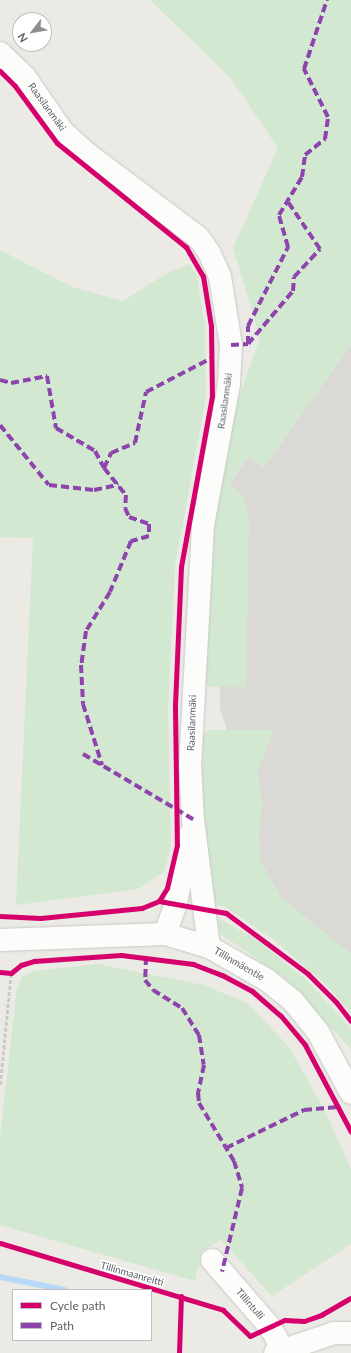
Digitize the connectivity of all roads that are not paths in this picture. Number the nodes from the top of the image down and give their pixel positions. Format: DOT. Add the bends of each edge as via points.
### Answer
graph roads {
  1 [pos="0,53"];
  2 [pos="193,819"];
  3 [pos="165,934"];
  4 [pos="0,940"];
  5 [pos="209,947"];
  6 [pos="351,1093"];
  7 [pos="212,1260"];
  8 [pos="345,1329"];
  9 [pos="282,1352"];
  1 -- 2 [label="street, Raasilanmäki" via="25,76 63,132 198,237 209,252 220,277 231,345 229,384 203,526 190,765"];
  2 -- 3 [label="street, Raasilanmäki" via="176,903"];
  2 -- 5 [label="street, Raasilanmäki"];
  3 -- 4 [label="street, Tillinmäentie"];
  3 -- 5 [label="street, Tillinmäentie"];
  5 -- 6 [label="street, Tillinmäentie" via="267,980 292,1001 318,1032"];
  7 -- 9 [label="street, Tillintulli" via="270,1327"];
  8 -- 9 [label="street"];
}
